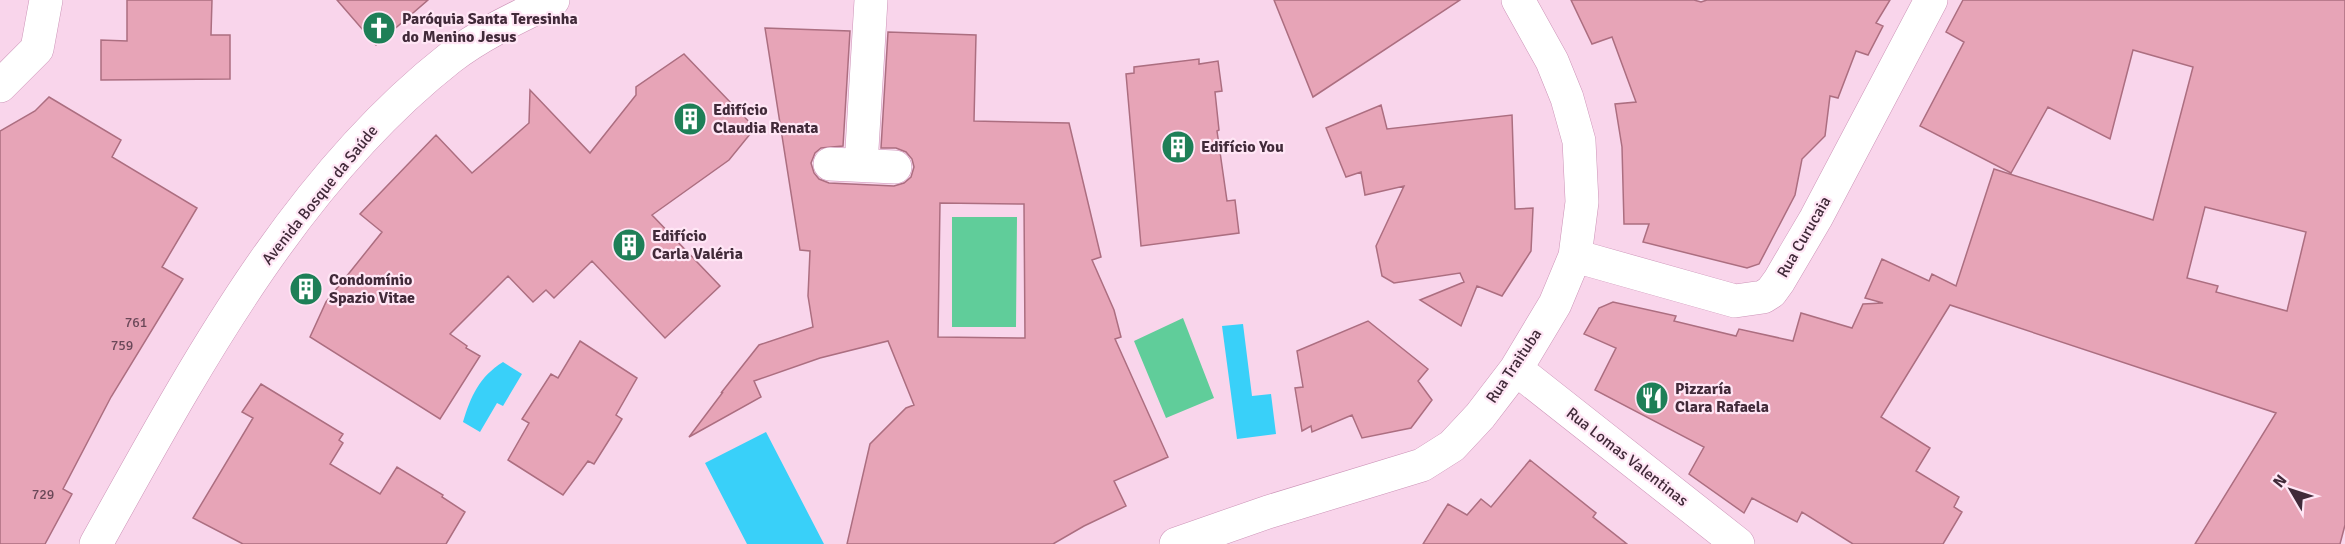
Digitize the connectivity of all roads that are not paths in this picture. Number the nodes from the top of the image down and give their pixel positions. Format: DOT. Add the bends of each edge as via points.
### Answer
graph roads {
  1 [pos="46,0"];
  2 [pos="553,0"];
  3 [pos="871,0"];
  4 [pos="1518,0"];
  5 [pos="1931,0"];
  6 [pos="0,86"];
  7 [pos="895,166"];
  8 [pos="1575,256"];
  9 [pos="1516,369"];
  10 [pos="96,544"];
  11 [pos="1176,544"];
  12 [pos="1738,544"];
  1 -- 6 [label="street" via="37,49"];
  2 -- 10 [label="street, Avenida Bosque da Saúde" via="451,57 372,128 288,228 243,292"];
  3 -- 7 [label="street" via="846,165"];
  4 -- 8 [label="street, Rua Traituba" via="1552,61 1579,141 1581,202"];
  5 -- 8 [label="street, Rua Curucaia" via="1816,218 1771,292 1735,301"];
  8 -- 9 [label="street, Rua Traituba" via="1555,304"];
  9 -- 11 [label="street, Rua Traituba" via="1452,446 1422,465"];
  9 -- 12 [label="street, Rua Lomas Valentinas"];
}
